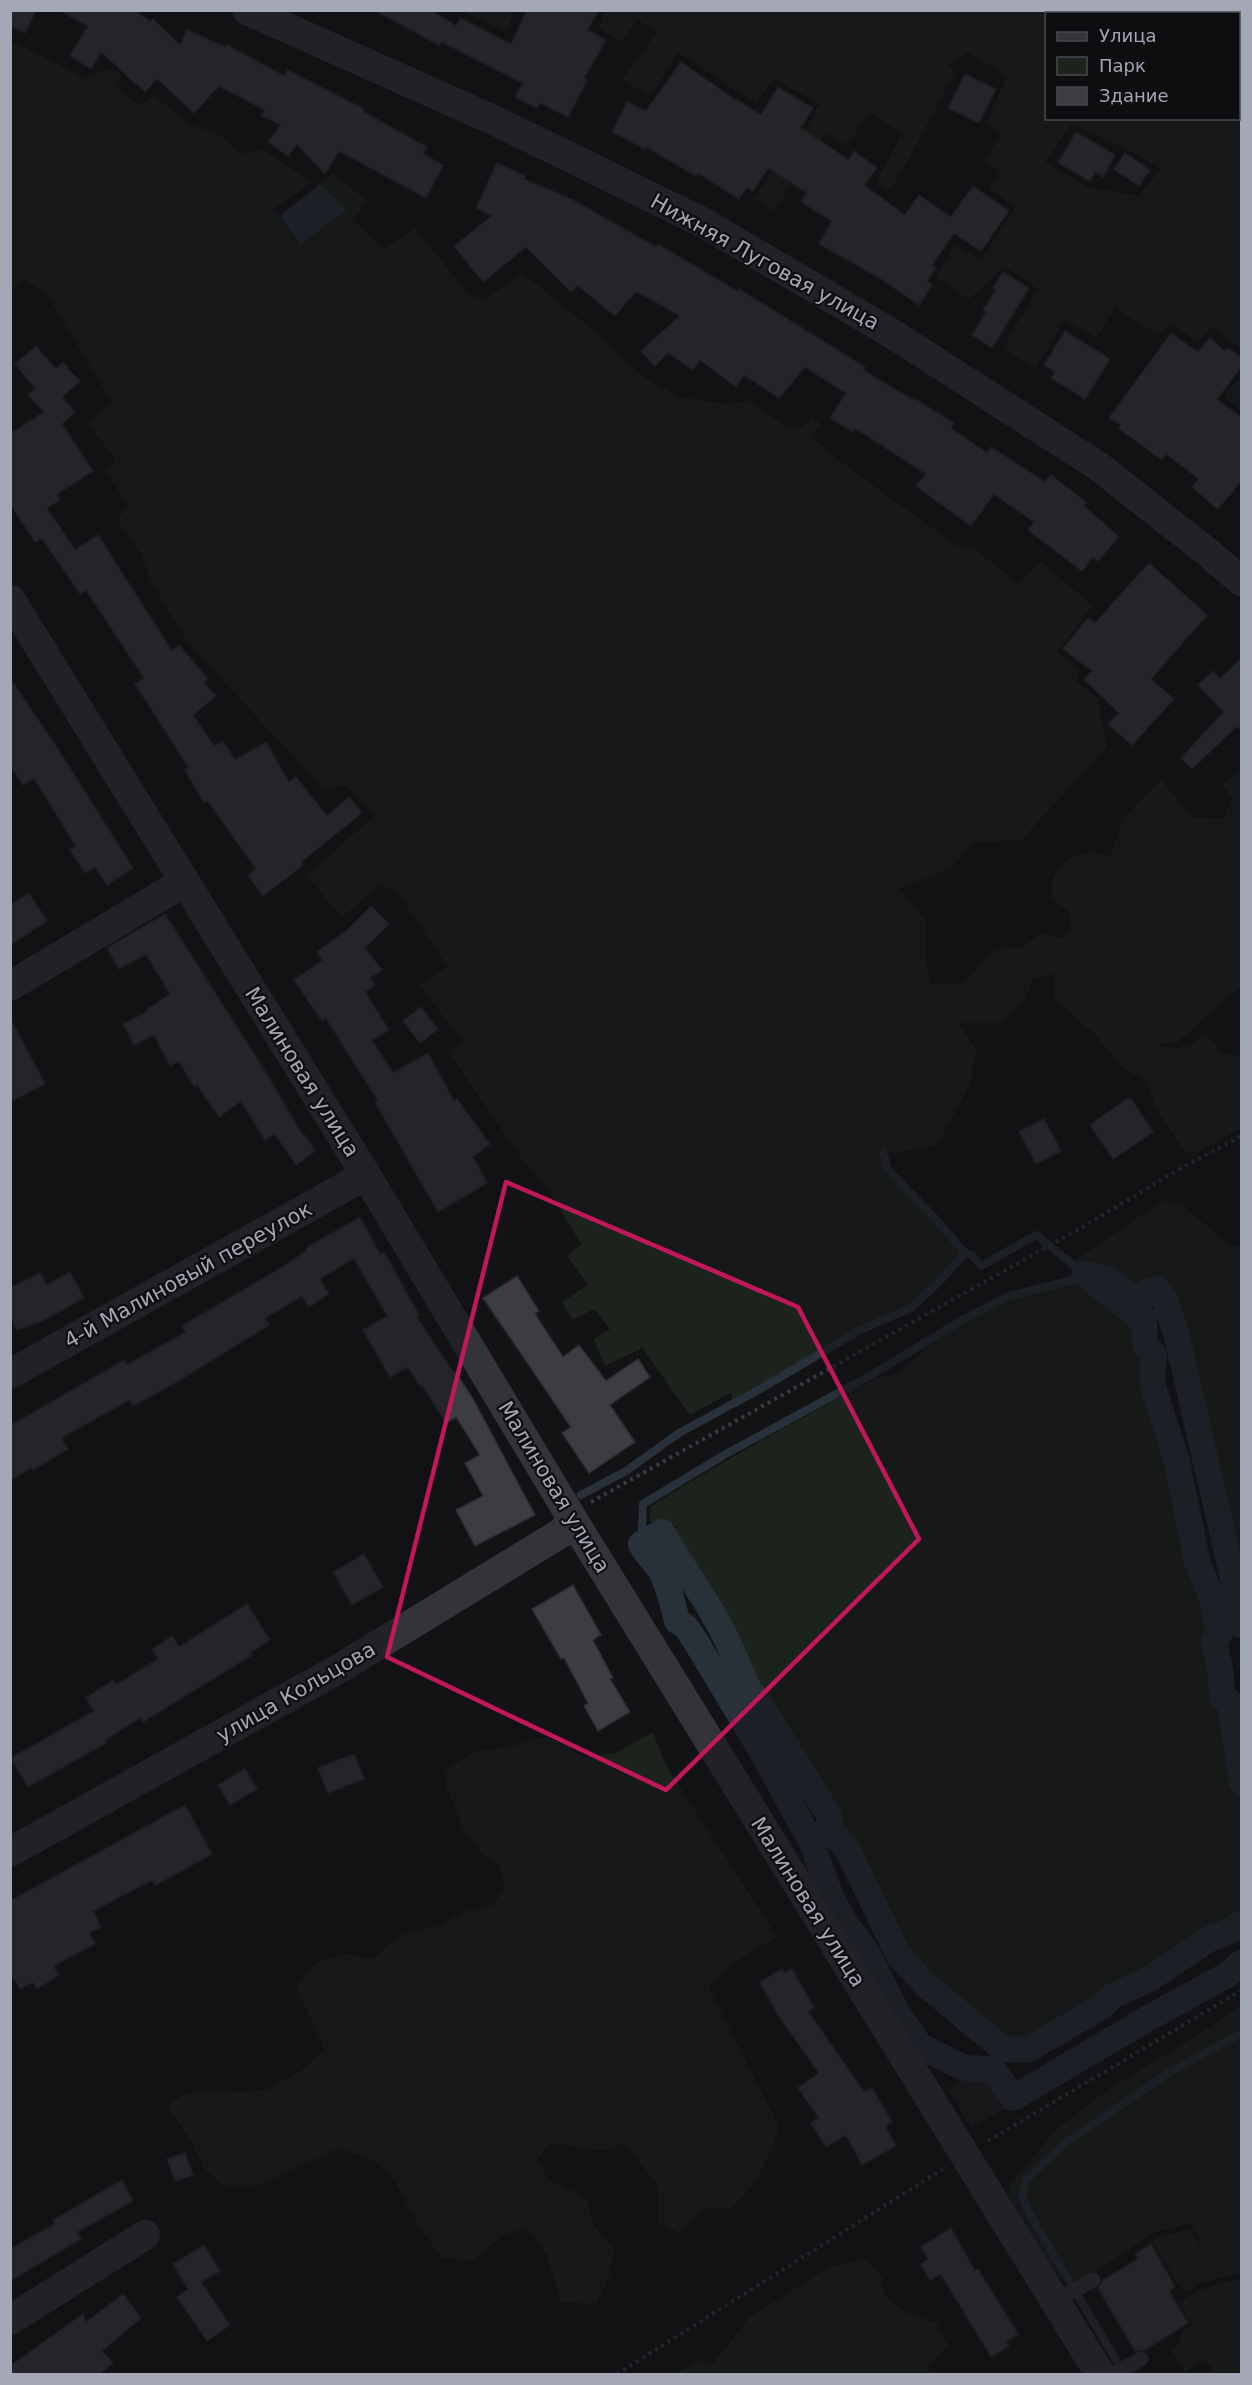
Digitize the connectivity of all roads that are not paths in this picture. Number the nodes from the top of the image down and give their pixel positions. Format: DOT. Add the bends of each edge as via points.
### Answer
graph roads {
  1 [pos="247,10"];
  2 [pos="1242,582"];
  3 [pos="10,599"];
  4 [pos="183,882"];
  5 [pos="10,986"];
  6 [pos="366,1175"];
  7 [pos="10,1374"];
  8 [pos="573,1520"];
  9 [pos="10,1852"];
  10 [pos="145,2235"];
  11 [pos="1093,2280"];
  12 [pos="1055,2301"];
  13 [pos="10,2320"];
  14 [pos="1141,2360"];
  15 [pos="1100,2374"];
  16 [pos="1114,2374"];
  1 -- 2 [label="street, Нижняя Луговая улица" via="500,123 704,223 891,333 1098,466"];
  3 -- 4 [label="street, Малиновая улица"];
  4 -- 5 [label="street"];
  4 -- 6 [label="street, Малиновая улица"];
  6 -- 7 [label="street, 4-й Малиновый переулок"];
  6 -- 8 [label="street, Малиновая улица"];
  8 -- 9 [label="street, улица Кольцова" via="561,1533 340,1668"];
  8 -- 12 [label="street, Малиновая улица"];
  10 -- 13 [label="street"];
  11 -- 12 [label="lane"];
  12 -- 15 [label="street, Малиновая улица"];
  14 -- 16 [label="lane"];
}
